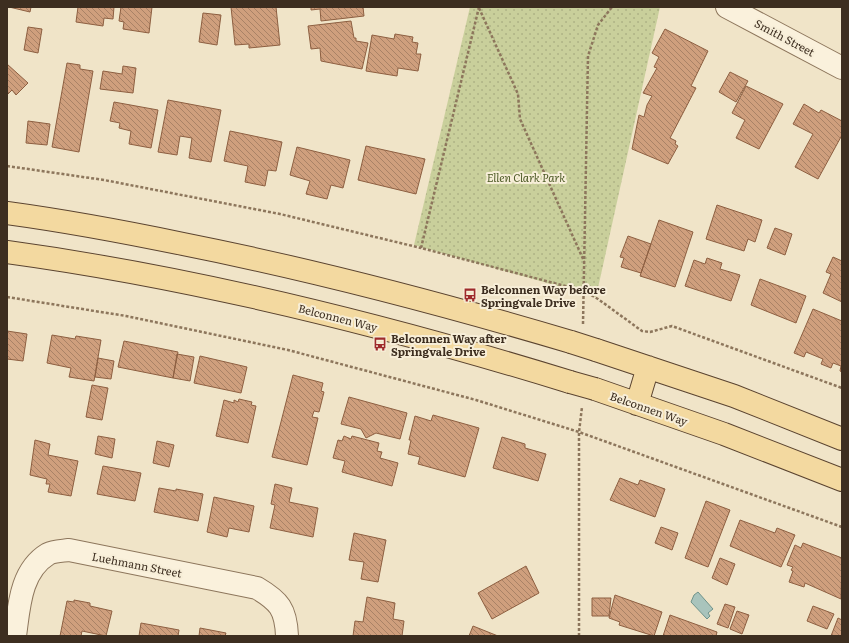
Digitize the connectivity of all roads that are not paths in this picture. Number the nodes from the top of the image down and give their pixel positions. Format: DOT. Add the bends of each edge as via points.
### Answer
graph roads {
  1 [pos="727,7"];
  2 [pos="842,68"];
  3 [pos="7,213"];
  4 [pos="7,252"];
  5 [pos="648,367"];
  6 [pos="637,404"];
  7 [pos="842,439"];
  8 [pos="842,480"];
  9 [pos="15,636"];
  10 [pos="287,636"];
  1 -- 2 [label="street, Smith Street"];
  3 -- 5 [label="main road, bridge" via="148,237 271,262 577,335 596,350"];
  4 -- 6 [label="main road, Belconnen Way, bridge" via="141,274 370,324 570,382 589,397"];
  5 -- 6 [label="main road"];
  5 -- 7 [label="main road" via="734,396"];
  6 -- 8 [label="main road, Belconnen Way" via="724,434"];
  9 -- 10 [label="street, Luehmann Street" via="22,589 29,572 47,555 69,550 257,588 274,598 282,609"];
}
